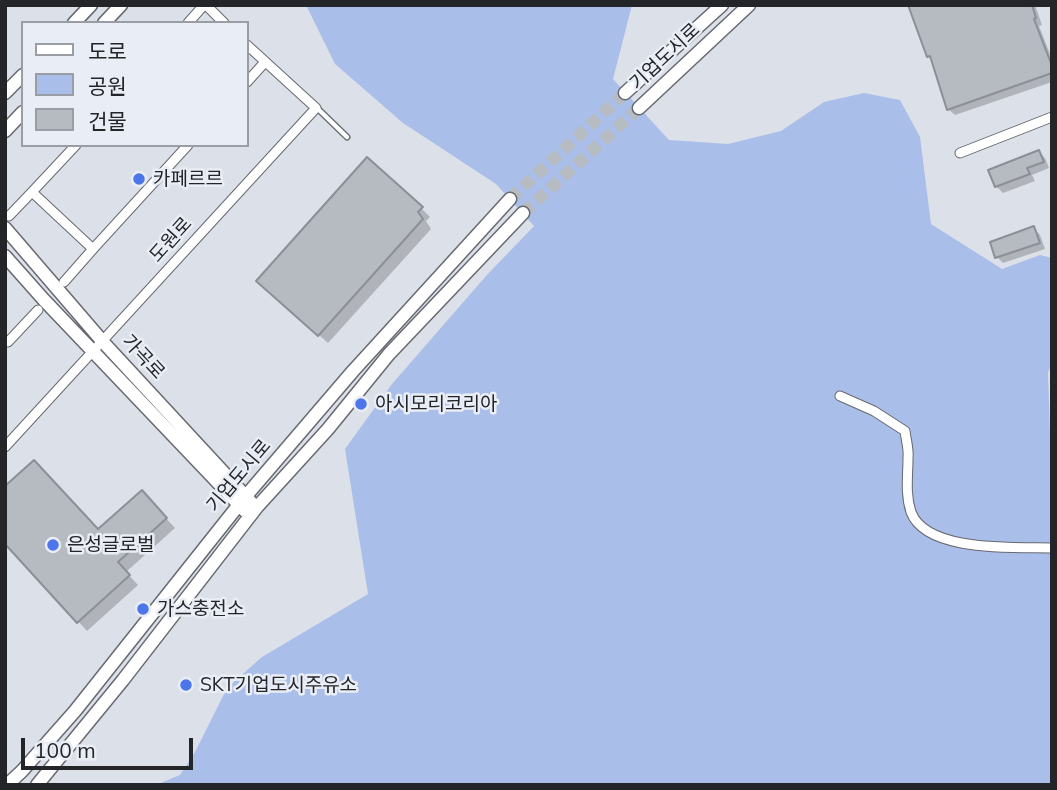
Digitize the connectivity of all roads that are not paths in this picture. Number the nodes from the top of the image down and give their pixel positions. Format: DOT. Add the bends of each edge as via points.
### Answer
graph roads {
  1 [pos="91,5"];
  2 [pos="121,5"];
  3 [pos="205,5"];
  4 [pos="722,5"];
  5 [pos="749,5"];
  6 [pos="76,21"];
  7 [pos="106,21"];
  8 [pos="190,21"];
  9 [pos="222,21"];
  10 [pos="248,45"];
  11 [pos="265,62"];
  12 [pos="21,77"];
  13 [pos="248,81"];
  14 [pos="5,93"];
  15 [pos="625,93"];
  16 [pos="316,108"];
  17 [pos="639,108"];
  18 [pos="21,114"];
  19 [pos="1052,117"];
  20 [pos="5,131"];
  21 [pos="347,137"];
  22 [pos="74,147"];
  23 [pos="186,147"];
  24 [pos="960,153"];
  25 [pos="32,192"];
  26 [pos="510,199"];
  27 [pos="523,213"];
  28 [pos="7,222"];
  29 [pos="93,249"];
  30 [pos="5,256"];
  31 [pos="64,282"];
  32 [pos="38,310"];
  33 [pos="6,342"];
  34 [pos="103,342"];
  35 [pos="93,352"];
  36 [pos="839,396"];
  37 [pos="5,447"];
  38 [pos="242,501"];
  39 [pos="253,511"];
  40 [pos="1052,548"];
  41 [pos="7,785"];
  42 [pos="37,785"];
  1 -- 6 [label="street"];
  2 -- 7 [label="street"];
  3 -- 8 [label="street"];
  3 -- 9 [label="street"];
  4 -- 15 [label="street, 기업도시로"];
  5 -- 17 [label="street, 기업도시로"];
  10 -- 11 [label="street"];
  11 -- 13 [label="street"];
  11 -- 16 [label="street"];
  12 -- 14 [label="street"];
  16 -- 21 [label="lane"];
  16 -- 34 [label="street, 도원로"];
  18 -- 20 [label="street"];
  19 -- 24 [label="street"];
  22 -- 25 [label="street"];
  23 -- 29 [label="street"];
  25 -- 28 [label="street"];
  25 -- 29 [label="street"];
  26 -- 38 [label="street, 기업도시로"];
  27 -- 39 [label="street, 기업도시로" via="389,354"];
  28 -- 34 [label="street, 가곡로"];
  29 -- 31 [label="street"];
  30 -- 35 [label="street, 가곡로"];
  32 -- 33 [label="street"];
  34 -- 35 [label="street, 도원로"];
  34 -- 38 [label="street, 가곡로"];
  35 -- 37 [label="street"];
  35 -- 38 [label="street, 가곡로"];
  36 -- 40 [label="street" via="905,431 911,514 923,527 973,547"];
  38 -- 39 [label="street, 가곡로"];
  38 -- 41 [label="street, 기업도시로" via="75,711"];
  39 -- 42 [label="street, 기업도시로"];
}
